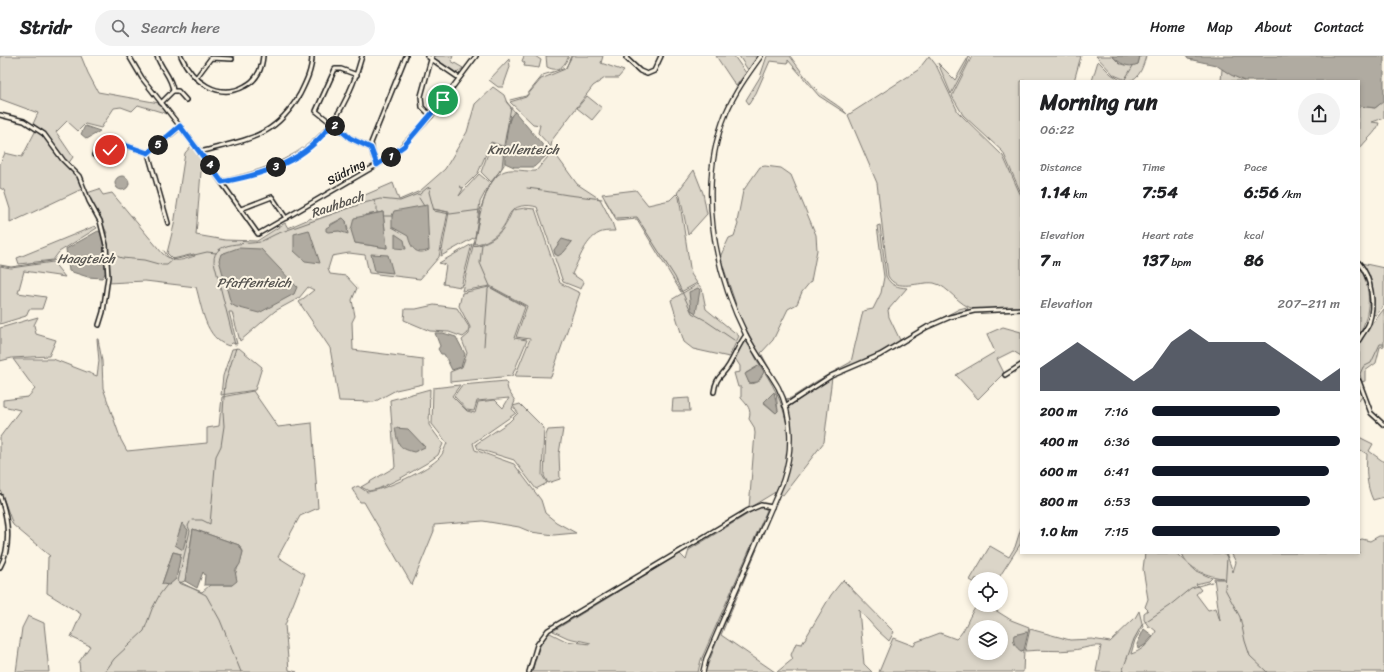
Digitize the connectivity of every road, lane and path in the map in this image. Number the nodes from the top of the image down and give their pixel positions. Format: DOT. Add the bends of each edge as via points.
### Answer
graph roads {
  1 [pos="129,56"];
  2 [pos="157,56"];
  3 [pos="181,56"];
  4 [pos="263,56"];
  5 [pos="312,56"];
  6 [pos="362,56"];
  7 [pos="406,56"];
  8 [pos="427,56"];
  9 [pos="476,56"];
  10 [pos="661,56"];
  11 [pos="761,56"];
  12 [pos="431,57"];
  13 [pos="627,57"];
  14 [pos="232,59"];
  15 [pos="357,74"];
  16 [pos="196,78"];
  17 [pos="459,78"];
  18 [pos="172,91"];
  19 [pos="186,100"];
  20 [pos="161,102"];
  21 [pos="0,115"];
  22 [pos="431,116"];
  23 [pos="332,123"];
  24 [pos="180,126"];
  25 [pos="371,148"];
  26 [pos="200,152"];
  27 [pos="148,153"];
  28 [pos="94,156"];
  29 [pos="377,165"];
  30 [pos="222,182"];
  31 [pos="241,209"];
  32 [pos="286,218"];
  33 [pos="168,223"];
  34 [pos="1360,265"];
  35 [pos="1020,309"];
  36 [pos="98,325"];
  37 [pos="746,334"];
  38 [pos="1360,338"];
  39 [pos="1020,366"];
  40 [pos="1006,375"];
  41 [pos="1360,385"];
  42 [pos="714,392"];
  43 [pos="785,406"];
  44 [pos="1384,425"];
  45 [pos="0,496"];
  46 [pos="772,507"];
  47 [pos="0,567"];
  48 [pos="529,672"];
  49 [pos="703,672"];
  1 -- 20 [label="street"];
  2 -- 18 [label="street" via="172,81"];
  3 -- 16 [label="street"];
  4 -- 16 [label="street" via="260,70 254,80 238,90 218,90"];
  5 -- 26 [label="street" via="308,78 280,121 257,136"];
  6 -- 15 [label="street"];
  7 -- 25 [label="street"];
  8 -- 12 [label="street"];
  9 -- 17 [label="street, Südring"];
  10 -- 13 [label="street" via="654,71 647,74 640,71"];
  11 -- 37 [label="main road" via="741,84 720,128 713,170 711,205 714,242 731,303"];
  12 -- 17 [label="street"];
  12 -- 22 [label="street" via="421,96 422,107"];
  14 -- 16 [label="street" via="211,58"];
  15 -- 23 [label="street" via="347,99"];
  15 -- 23 [label="street" via="341,69 335,70 316,111"];
  17 -- 22 [label="street, Südring"];
  18 -- 19 [label="street" via="178,91"];
  18 -- 20 [label="street"];
  20 -- 24 [label="street"];
  21 -- 36 [label="street" via="20,119 46,136 66,164 80,178 103,226 108,278 103,312"];
  22 -- 29 [label="street, Südring" via="404,146"];
  23 -- 25 [label="street" via="350,138"];
  23 -- 30 [label="street" via="314,145 293,159 256,174"];
  24 -- 26 [label="street"];
  24 -- 27 [label="street"];
  25 -- 29 [label="street"];
  26 -- 30 [label="street"];
  27 -- 28 [label="street" via="122,144"];
  27 -- 33 [label="street"];
  29 -- 32 [label="street, Südring"];
  30 -- 31 [label="street"];
  31 -- 32 [label="street" via="272,196"];
  31 -- 32 [label="street, Südring" via="258,234"];
  34 -- 38 [label="street" via="1368,278 1371,300 1369,325"];
  35 -- 43 [label="street" via="974,311 950,317 927,327 880,355 831,376"];
  37 -- 42 [label="street" via="726,369 715,381"];
  37 -- 43 [label="main road" via="778,388"];
  39 -- 40 [label="street"];
  41 -- 44 [label="street" via="1371,413"];
  43 -- 46 [label="main road" via="790,434 789,460"];
  45 -- 47 [label="street" via="5,513 8,542"];
  46 -- 48 [label="street" via="761,505 747,511 548,630 537,645"];
  46 -- 49 [label="main road" via="706,658"];
}
